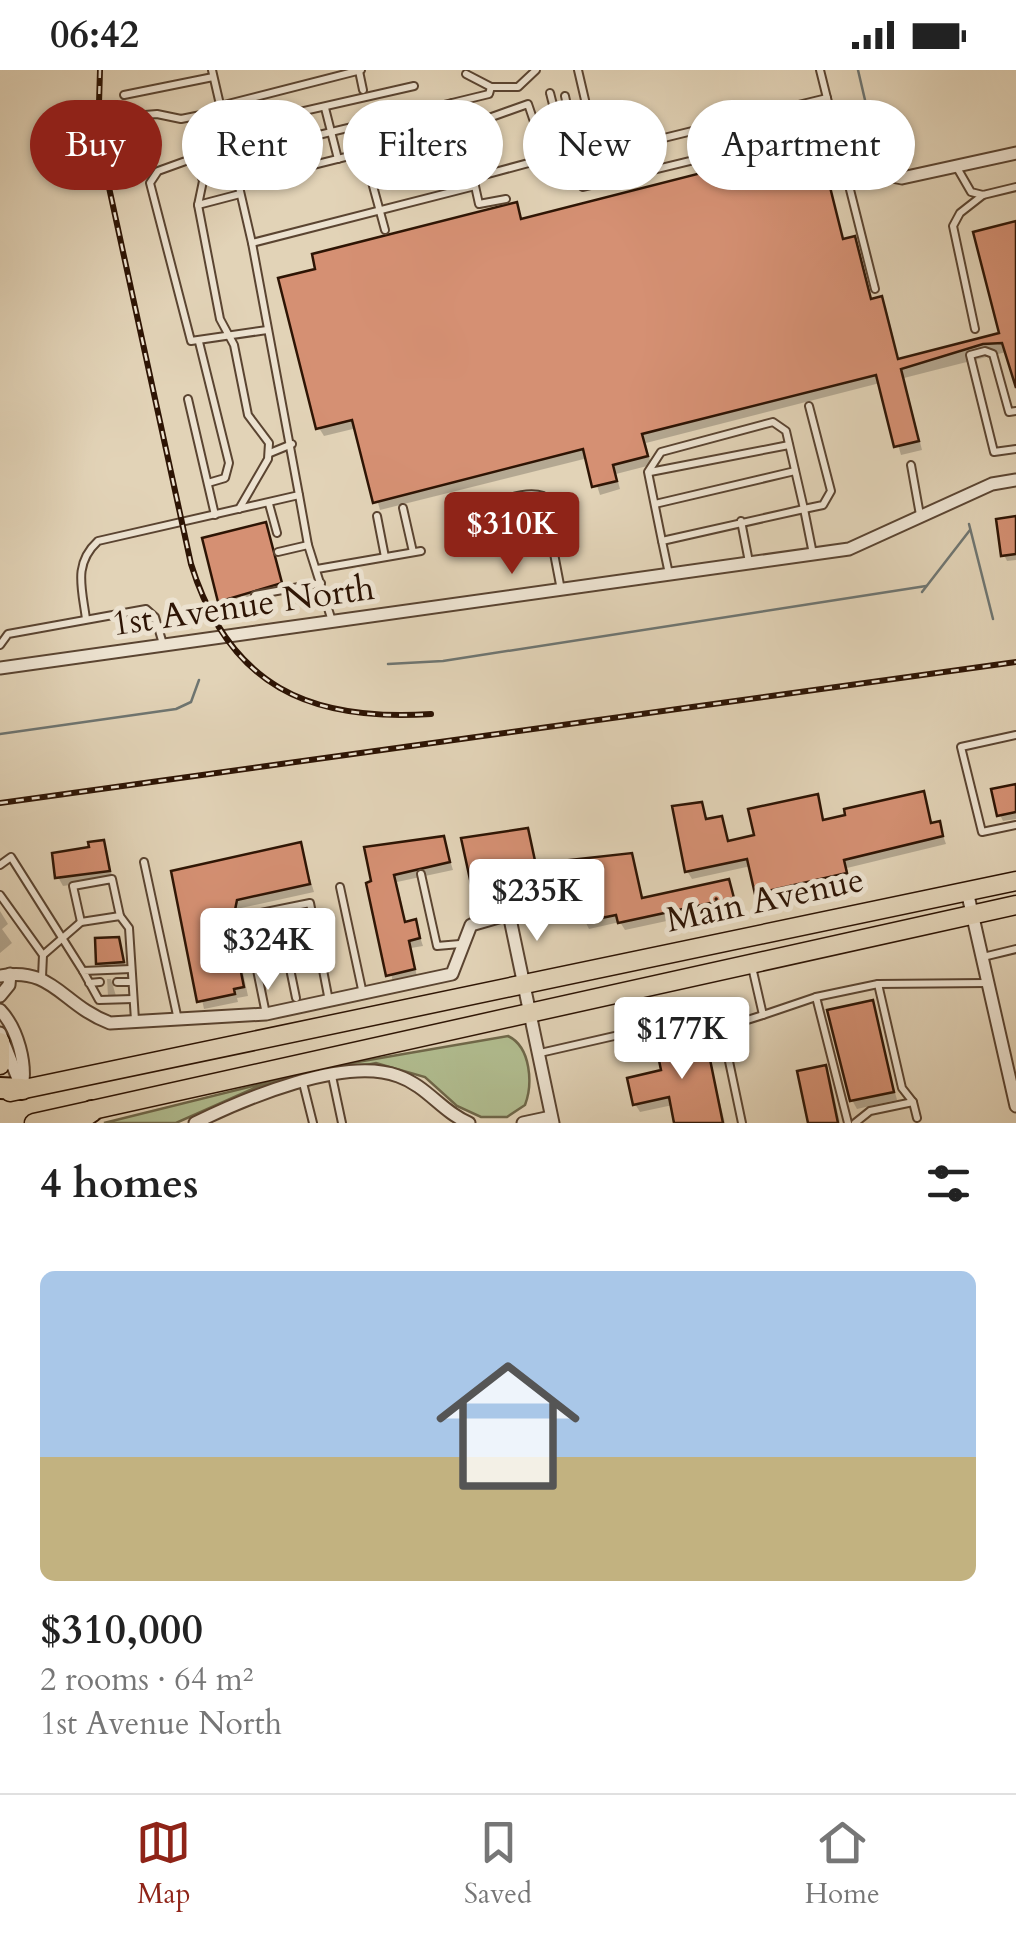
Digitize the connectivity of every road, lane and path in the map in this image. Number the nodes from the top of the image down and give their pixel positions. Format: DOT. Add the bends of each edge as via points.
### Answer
graph roads {
  1 [pos="222,70"];
  2 [pos="360,70"];
  3 [pos="536,70"];
  4 [pos="578,70"];
  5 [pos="820,70"];
  6 [pos="212,73"];
  7 [pos="466,74"];
  8 [pos="414,86"];
  9 [pos="491,87"];
  10 [pos="518,87"];
  11 [pos="363,90"];
  12 [pos="550,93"];
  13 [pos="124,95"];
  14 [pos="564,96"];
  15 [pos="827,98"];
  16 [pos="218,100"];
  17 [pos="249,100"];
  18 [pos="464,100"];
  19 [pos="526,100"];
  20 [pos="552,100"];
  21 [pos="565,100"];
  22 [pos="325,108"];
  23 [pos="343,129"];
  24 [pos="332,132"];
  25 [pos="323,134"];
  26 [pos="1016,153"];
  27 [pos="343,159"];
  28 [pos="338,160"];
  29 [pos="182,162"];
  30 [pos="323,164"];
  31 [pos="956,166"];
  32 [pos="915,175"];
  33 [pos="1016,188"];
  34 [pos="201,190"];
  35 [pos="239,190"];
  36 [pos="374,190"];
  37 [pos="447,190"];
  38 [pos="476,190"];
  39 [pos="852,190"];
  40 [pos="240,194"];
  41 [pos="983,195"];
  42 [pos="506,198"];
  43 [pos="198,205"];
  44 [pos="379,210"];
  45 [pos="385,230"];
  46 [pos="252,243"];
  47 [pos="875,289"];
  48 [pos="975,329"];
  49 [pos="267,330"];
  50 [pos="226,338"];
  51 [pos="198,342"];
  52 [pos="188,399"];
  53 [pos="810,406"];
  54 [pos="1016,411"];
  55 [pos="292,444"];
  56 [pos="789,445"];
  57 [pos="1016,449"];
  58 [pos="270,453"];
  59 [pos="911,465"];
  60 [pos="795,471"];
  61 [pos="648,472"];
  62 [pos="1016,480"];
  63 [pos="208,483"];
  64 [pos="299,495"];
  65 [pos="269,504"];
  66 [pos="654,504"];
  67 [pos="403,508"];
  68 [pos="804,509"];
  69 [pos="239,510"];
  70 [pos="215,515"];
  71 [pos="377,516"];
  72 [pos="920,516"];
  73 [pos="548,519"];
  74 [pos="741,521"];
  75 [pos="277,533"];
  76 [pos="662,541"];
  77 [pos="308,545"];
  78 [pos="278,552"];
  79 [pos="814,554"];
  80 [pos="386,557"];
  81 [pos="749,564"];
  82 [pos="317,569"];
  83 [pos="669,575"];
  84 [pos="321,583"];
  85 [pos="561,591"];
  86 [pos="255,595"];
  87 [pos="86,620"];
  88 [pos="332,621"];
  89 [pos="163,644"];
  90 [pos="0,645"];
  91 [pos="0,668"];
  92 [pos="1016,735"];
  93 [pos="1016,825"];
  94 [pos="144,862"];
  95 [pos="0,864"];
  96 [pos="421,874"];
  97 [pos="1016,881"];
  98 [pos="340,887"];
  99 [pos="967,891"];
  100 [pos="0,894"];
  101 [pos="564,901"];
  102 [pos="1016,905"];
  103 [pos="278,910"];
  104 [pos="509,914"];
  105 [pos="972,914"];
  106 [pos="120,916"];
  107 [pos="81,922"];
  108 [pos="64,937"];
  109 [pos="460,944"];
  110 [pos="1016,949"];
  111 [pos="43,955"];
  112 [pos="982,957"];
  113 [pos="750,961"];
  114 [pos="131,969"];
  115 [pos="83,971"];
  116 [pos="5,975"];
  117 [pos="42,977"];
  118 [pos="90,982"];
  119 [pos="100,982"];
  120 [pos="117,982"];
  121 [pos="132,982"];
  122 [pos="988,983"];
  123 [pos="525,984"];
  124 [pos="878,984"];
  125 [pos="364,995"];
  126 [pos="0,996"];
  127 [pos="816,997"];
  128 [pos="296,998"];
  129 [pos="133,999"];
  130 [pos="330,1002"];
  131 [pos="530,1009"];
  132 [pos="0,1010"];
  133 [pos="266,1014"];
  134 [pos="763,1015"];
  135 [pos="178,1020"];
  136 [pos="135,1022"];
  137 [pos="722,1028"];
  138 [pos="0,1033"];
  139 [pos="0,1042"];
  140 [pos="538,1054"];
  141 [pos="0,1065"];
  142 [pos="332,1076"];
  143 [pos="304,1083"];
  144 [pos="22,1089"];
  145 [pos="0,1091"];
  146 [pos="913,1102"];
  147 [pos="1016,1106"];
  148 [pos="84,1117"];
  149 [pos="448,1118"];
  150 [pos="552,1120"];
  151 [pos="918,1121"];
  152 [pos="33,1123"];
  153 [pos="194,1123"];
  154 [pos="313,1123"];
  155 [pos="342,1123"];
  156 [pos="470,1123"];
  157 [pos="523,1123"];
  158 [pos="742,1123"];
  159 [pos="852,1123"];
  1 -- 6 [label="lane"];
  2 -- 11 [label="lane"];
  2 -- 17 [label="lane"];
  3 -- 10 [label="lane"];
  4 -- 15 [label="lane" via="596,147 627,149"];
  5 -- 15 [label="lane"];
  6 -- 13 [label="lane"];
  6 -- 16 [label="lane"];
  7 -- 9 [label="lane"];
  8 -- 22 [label="lane"];
  9 -- 10 [label="lane"];
  9 -- 18 [label="lane" via="488,94"];
  10 -- 19 [label="lane"];
  12 -- 20 [label="lane"];
  14 -- 21 [label="lane"];
  22 -- 24 [label="lane"];
  23 -- 24 [label="lane"];
  24 -- 25 [label="lane"];
  24 -- 28 [label="lane"];
  26 -- 31 [label="street"];
  27 -- 28 [label="lane"];
  28 -- 30 [label="lane"];
  29 -- 51 [label="lane" via="158,171 150,183 189,334"];
  31 -- 32 [label="street"];
  31 -- 41 [label="lane" via="971,192"];
  33 -- 41 [label="lane"];
  34 -- 43 [label="lane"];
  35 -- 40 [label="lane"];
  36 -- 44 [label="lane"];
  37 -- 44 [label="lane"];
  38 -- 42 [label="lane" via="479,204"];
  39 -- 47 [label="lane"];
  40 -- 43 [label="lane"];
  40 -- 46 [label="lane"];
  41 -- 48 [label="lane" via="953,226"];
  43 -- 50 [label="lane"];
  44 -- 45 [label="lane"];
  44 -- 46 [label="lane"];
  46 -- 49 [label="lane"];
  49 -- 50 [label="lane"];
  49 -- 55 [label="lane"];
  50 -- 51 [label="lane"];
  50 -- 58 [label="lane" via="234,345 248,415"];
  51 -- 63 [label="lane" via="228,463 225,478"];
  52 -- 63 [label="lane"];
  53 -- 68 [label="lane" via="831,491 823,504"];
  54 -- 57 [label="lane" via="1009,412 994,354 970,355 992,448"];
  55 -- 58 [label="lane"];
  55 -- 64 [label="lane"];
  56 -- 60 [label="lane"];
  56 -- 61 [label="lane"];
  56 -- 61 [label="lane" via="786,431 773,422 669,447"];
  58 -- 69 [label="lane"];
  59 -- 72 [label="lane"];
  60 -- 66 [label="lane"];
  60 -- 68 [label="lane"];
  61 -- 66 [label="lane"];
  62 -- 72 [label="street, 1st Avenue North"];
  63 -- 70 [label="lane"];
  64 -- 65 [label="lane"];
  64 -- 77 [label="lane"];
  65 -- 69 [label="lane"];
  65 -- 75 [label="lane"];
  66 -- 76 [label="lane"];
  67 -- 80 [label="lane" via="417,551"];
  68 -- 74 [label="lane"];
  68 -- 79 [label="lane"];
  69 -- 70 [label="lane"];
  70 -- 87 [label="lane" via="98,540 80,568"];
  71 -- 80 [label="lane"];
  72 -- 79 [label="street, 1st Avenue North" via="849,549"];
  73 -- 73 [label="lane" via="535,493 490,505 480,516 490,533"];
  73 -- 85 [label="lane"];
  74 -- 76 [label="lane"];
  74 -- 81 [label="lane"];
  76 -- 83 [label="lane"];
  77 -- 78 [label="lane"];
  77 -- 82 [label="lane"];
  79 -- 81 [label="street, 1st Avenue North"];
  80 -- 82 [label="lane"];
  81 -- 83 [label="street, 1st Avenue North"];
  82 -- 84 [label="lane"];
  83 -- 85 [label="street, 1st Avenue North"];
  84 -- 86 [label="lane"];
  84 -- 88 [label="lane"];
  85 -- 88 [label="street, 1st Avenue North"];
  87 -- 89 [label="lane" via="152,611"];
  87 -- 90 [label="lane" via="8,634"];
  88 -- 89 [label="street, 1st Avenue North"];
  89 -- 91 [label="street, 1st Avenue North"];
  92 -- 93 [label="lane" via="962,747 982,832"];
  94 -- 135 [label="lane"];
  95 -- 108 [label="lane" via="11,857"];
  96 -- 109 [label="lane" via="437,946"];
  97 -- 99 [label="main road, Main Avenue"];
  98 -- 125 [label="lane"];
  99 -- 105 [label="street"];
  99 -- 123 [label="main road, Main Avenue"];
  100 -- 111 [label="lane"];
  101 -- 104 [label="lane"];
  102 -- 105 [label="main road, Main Avenue"];
  103 -- 128 [label="lane"];
  103 -- 130 [label="lane" via="310,903"];
  103 -- 133 [label="lane" via="246,916"];
  104 -- 109 [label="street" via="471,925"];
  104 -- 123 [label="street"];
  105 -- 112 [label="street"];
  105 -- 113 [label="main road, Main Avenue"];
  106 -- 107 [label="lane"];
  106 -- 107 [label="lane" via="112,879 74,886"];
  106 -- 114 [label="lane" via="129,928"];
  107 -- 108 [label="lane"];
  108 -- 111 [label="lane"];
  108 -- 115 [label="lane"];
  109 -- 125 [label="street" via="452,974"];
  110 -- 112 [label="lane"];
  111 -- 117 [label="lane"];
  112 -- 122 [label="street"];
  113 -- 131 [label="main road, Main Avenue"];
  113 -- 134 [label="lane"];
  114 -- 115 [label="lane"];
  114 -- 121 [label="lane"];
  115 -- 118 [label="lane"];
  116 -- 117 [label="street"];
  116 -- 126 [label="street" via="9,985"];
  117 -- 136 [label="street" via="86,1014 110,1023"];
  118 -- 119 [label="lane"];
  118 -- 129 [label="lane" via="100,1000"];
  120 -- 121 [label="lane"];
  121 -- 129 [label="lane"];
  122 -- 124 [label="lane"];
  122 -- 147 [label="street"];
  123 -- 131 [label="street"];
  123 -- 144 [label="main road, Main Avenue"];
  124 -- 127 [label="lane"];
  124 -- 146 [label="lane" via="902,1088"];
  125 -- 130 [label="street"];
  127 -- 134 [label="lane"];
  127 -- 159 [label="lane"];
  129 -- 136 [label="lane"];
  130 -- 133 [label="street"];
  131 -- 140 [label="street"];
  131 -- 148 [label="main road, Main Avenue"];
  132 -- 144 [label="street" via="26,1072"];
  133 -- 135 [label="street"];
  134 -- 137 [label="lane"];
  135 -- 136 [label="street"];
  137 -- 140 [label="lane" via="699,1016"];
  137 -- 158 [label="lane"];
  138 -- 144 [label="street"];
  139 -- 141 [label="main road"];
  140 -- 150 [label="street"];
  142 -- 143 [label="street"];
  142 -- 149 [label="street" via="397,1075 417,1083"];
  142 -- 155 [label="lane"];
  143 -- 153 [label="street"];
  143 -- 154 [label="lane"];
  144 -- 145 [label="highway"];
  144 -- 152 [label="main road"];
  146 -- 151 [label="lane"];
  146 -- 159 [label="lane" via="870,1111"];
  148 -- 152 [label="main road, Main Avenue"];
  149 -- 156 [label="street"];
  150 -- 157 [label="street"];
}
